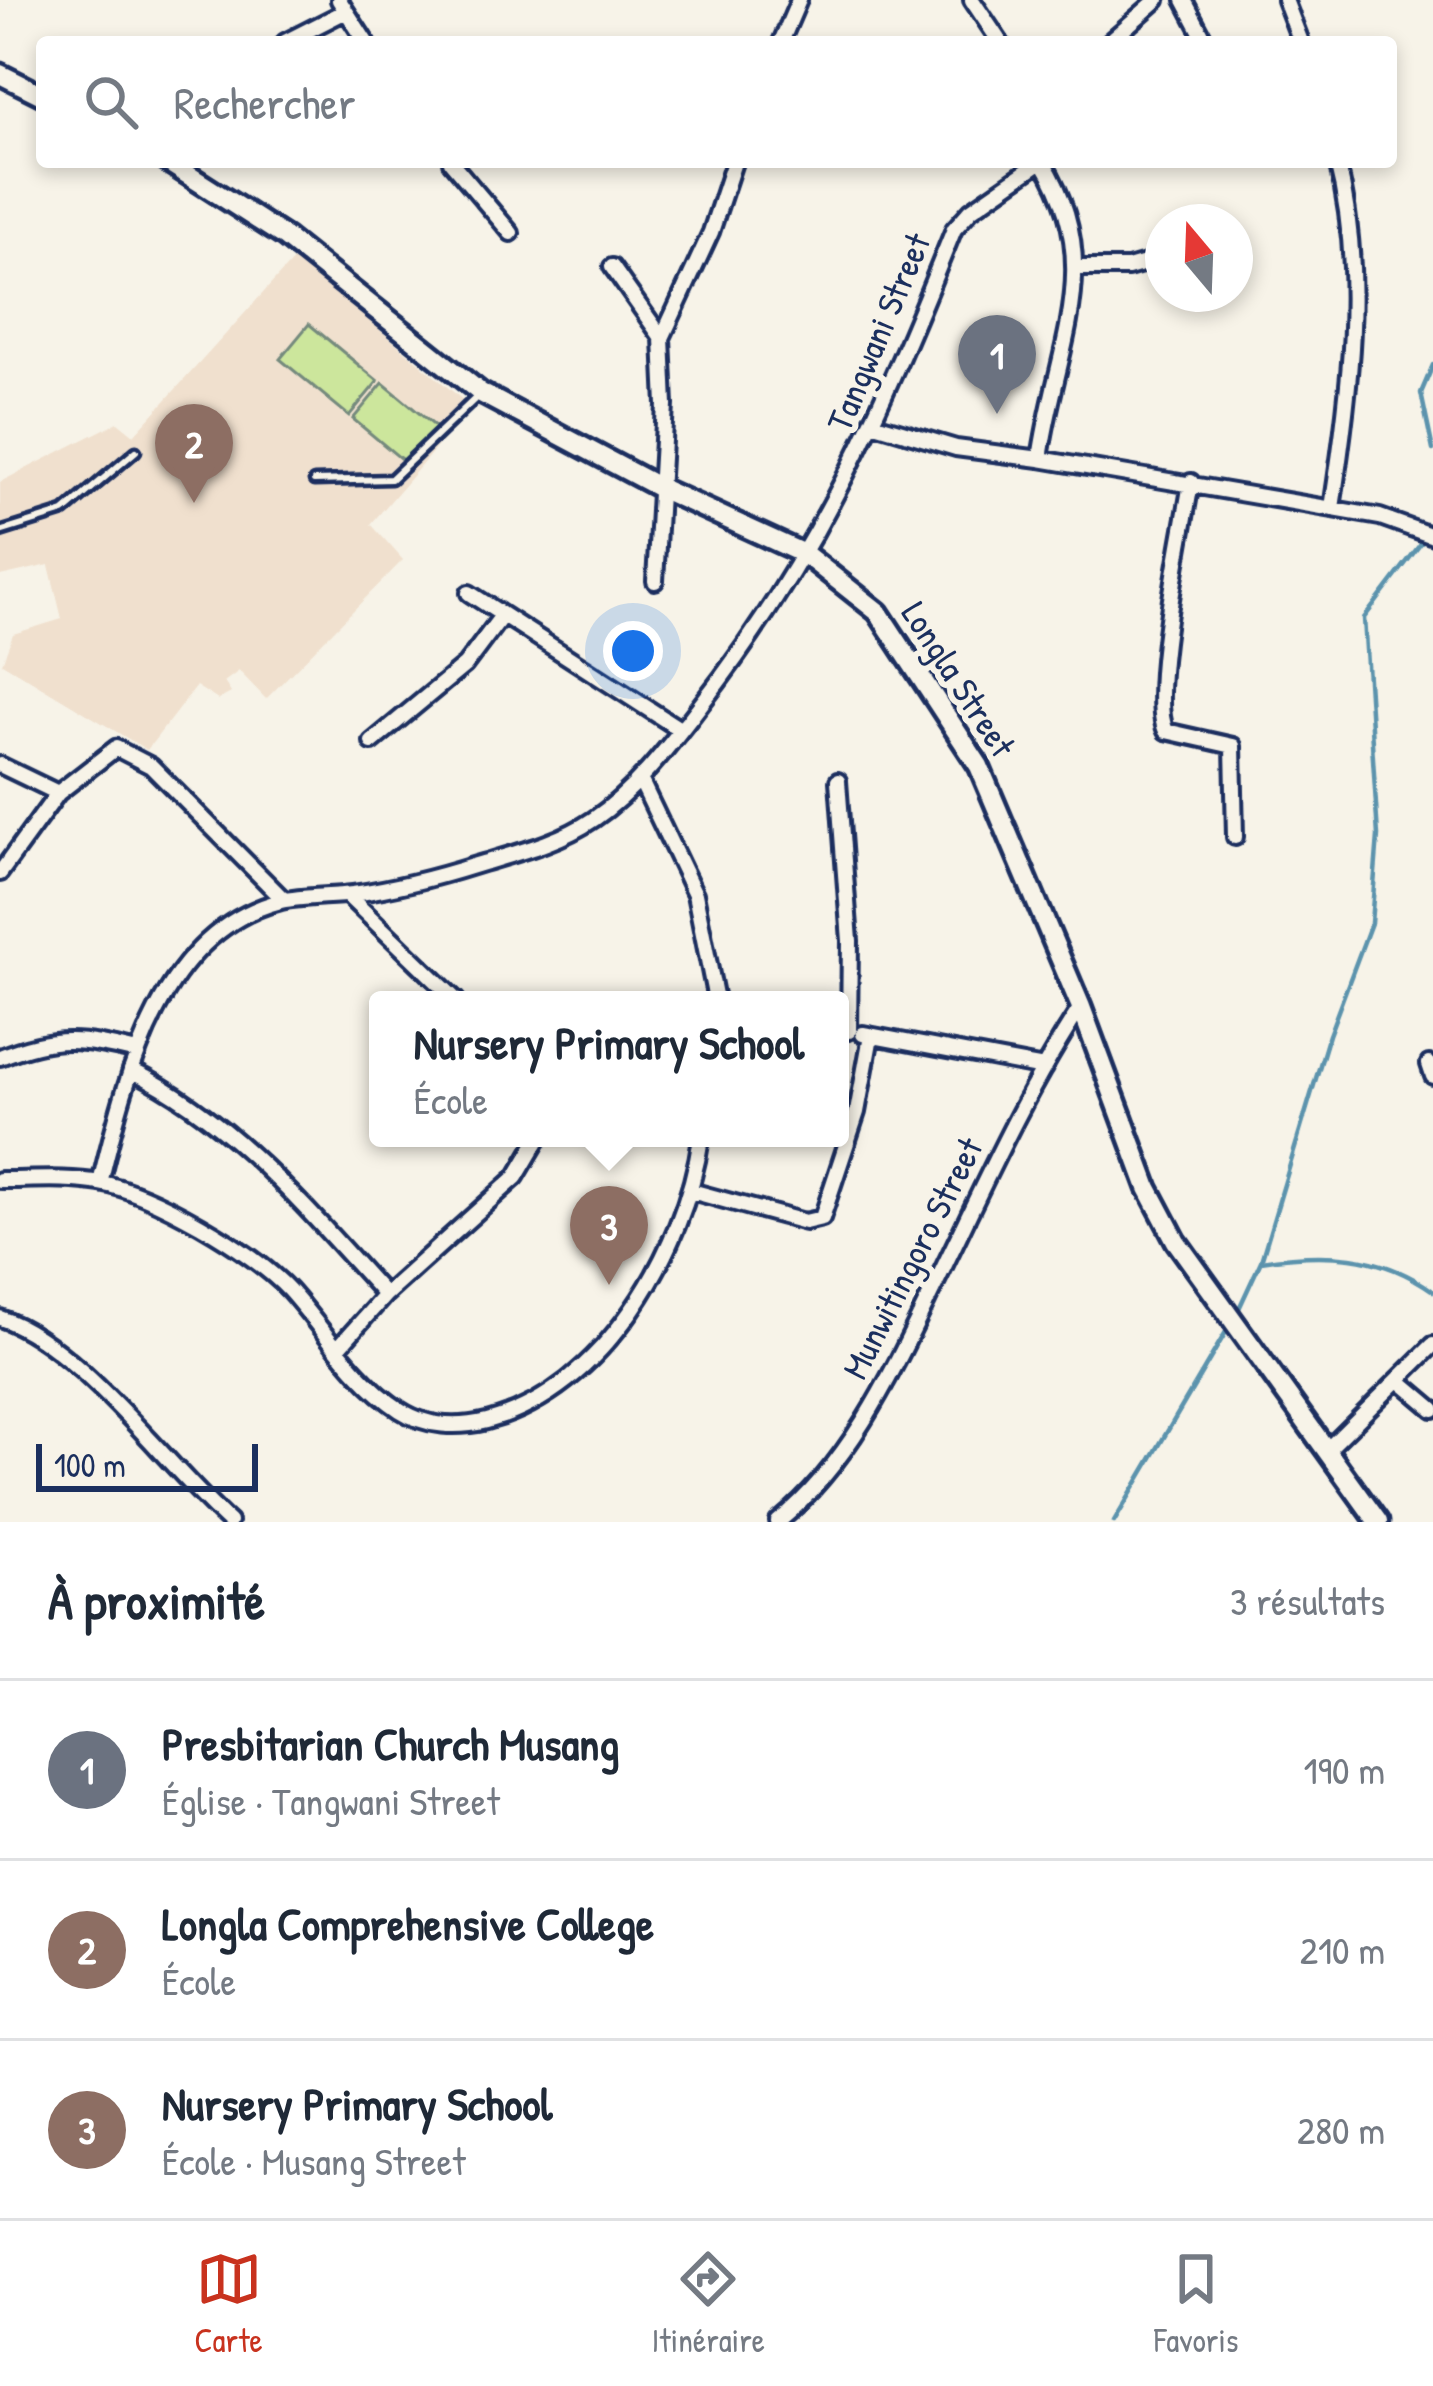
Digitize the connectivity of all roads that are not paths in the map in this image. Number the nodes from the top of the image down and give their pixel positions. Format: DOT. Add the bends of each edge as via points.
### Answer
graph roads {
  1 [pos="800,0"];
  2 [pos="971,0"];
  3 [pos="1157,0"];
  4 [pos="1184,0"];
  5 [pos="1285,0"];
  6 [pos="342,6"];
  7 [pos="294,36"];
  8 [pos="361,36"];
  9 [pos="784,36"];
  10 [pos="996,36"];
  11 [pos="1116,36"];
  12 [pos="1203,36"];
  13 [pos="1299,36"];
  14 [pos="0,74"];
  15 [pos="36,92"];
  16 [pos="177,168"];
  17 [pos="456,168"];
  18 [pos="732,168"];
  19 [pos="1032,168"];
  20 [pos="1044,168"];
  21 [pos="1338,168"];
  22 [pos="511,233"];
  23 [pos="1145,263"];
  24 [pos="611,267"];
  25 [pos="1076,268"];
  26 [pos="662,338"];
  27 [pos="481,393"];
  28 [pos="875,424"];
  29 [pos="136,452"];
  30 [pos="1040,458"];
  31 [pos="314,481"];
  32 [pos="1192,482"];
  33 [pos="662,489"];
  34 [pos="1332,508"];
  35 [pos="0,532"];
  36 [pos="1433,536"];
  37 [pos="806,555"];
  38 [pos="655,581"];
  39 [pos="469,593"];
  40 [pos="501,617"];
  41 [pos="681,730"];
  42 [pos="372,742"];
  43 [pos="0,765"];
  44 [pos="640,779"];
  45 [pos="838,781"];
  46 [pos="58,793"];
  47 [pos="1235,837"];
  48 [pos="0,873"];
  49 [pos="347,895"];
  50 [pos="284,900"];
  51 [pos="447,991"];
  52 [pos="714,991"];
  53 [pos="847,991"];
  54 [pos="1082,1007"];
  55 [pos="849,1031"];
  56 [pos="871,1036"];
  57 [pos="137,1052"];
  58 [pos="0,1058"];
  59 [pos="1044,1068"];
  60 [pos="131,1070"];
  61 [pos="849,1136"];
  62 [pos="534,1147"];
  63 [pos="699,1147"];
  64 [pos="845,1147"];
  65 [pos="0,1180"];
  66 [pos="100,1183"];
  67 [pos="691,1191"];
  68 [pos="385,1295"];
  69 [pos="0,1318"];
  70 [pos="1433,1345"];
  71 [pos="338,1348"];
  72 [pos="1401,1382"];
  73 [pos="1433,1409"];
  74 [pos="1329,1448"];
  75 [pos="229,1522"];
  76 [pos="778,1522"];
  77 [pos="1378,1522"];
  1 -- 9 [label="street"];
  2 -- 10 [label="street"];
  3 -- 11 [label="street"];
  4 -- 12 [label="street"];
  5 -- 13 [label="street"];
  6 -- 7 [label="street"];
  6 -- 8 [label="street"];
  14 -- 15 [label="main road"];
  16 -- 27 [label="main road, Longla Street" via="285,237"];
  17 -- 22 [label="street"];
  18 -- 26 [label="street"];
  19 -- 28 [label="street, Tangwani Street" via="955,230"];
  20 -- 25 [label="street" via="1069,210"];
  21 -- 34 [label="street" via="1348,232 1351,382"];
  23 -- 25 [label="street"];
  24 -- 26 [label="street"];
  25 -- 30 [label="street"];
  26 -- 33 [label="street"];
  27 -- 31 [label="lane" via="391,479"];
  27 -- 33 [label="main road, Longla Street"];
  28 -- 30 [label="street" via="956,448"];
  28 -- 37 [label="street, Tangwani Street"];
  29 -- 35 [label="lane" via="64,512"];
  30 -- 32 [label="street"];
  32 -- 34 [label="street"];
  32 -- 47 [label="street" via="1162,722 1166,731 1234,746"];
  33 -- 37 [label="main road, Longla Street"];
  33 -- 38 [label="street"];
  34 -- 36 [label="street"];
  37 -- 41 [label="street, Tangwani Street"];
  37 -- 54 [label="main road, Longla Street" via="878,612 951,715"];
  39 -- 40 [label="street"];
  40 -- 41 [label="street"];
  40 -- 42 [label="street" via="465,665"];
  41 -- 44 [label="street, Tangwani Street"];
  43 -- 46 [label="street"];
  44 -- 49 [label="street, Tangwani Street" via="595,818 532,849"];
  44 -- 52 [label="street" via="695,894"];
  45 -- 53 [label="street"];
  46 -- 48 [label="street"];
  46 -- 50 [label="street" via="110,750 128,751 214,824"];
  49 -- 50 [label="street, Tangwani Street"];
  49 -- 51 [label="street"];
  50 -- 57 [label="street, Tangwani Street" via="221,926 176,976"];
  54 -- 59 [label="street, Munwitingoro Street"];
  54 -- 74 [label="main road, Longla Street" via="1148,1188 1176,1241"];
  55 -- 56 [label="street"];
  56 -- 59 [label="street"];
  56 -- 61 [label="street"];
  57 -- 58 [label="street" via="80,1038"];
  57 -- 60 [label="street, Tangwani Street"];
  59 -- 76 [label="street, Munwitingoro Street" via="857,1430 817,1490"];
  60 -- 66 [label="street, Tangwani Street"];
  60 -- 68 [label="street" via="252,1153"];
  62 -- 68 [label="street" via="516,1177"];
  63 -- 67 [label="street"];
  64 -- 67 [label="street" via="821,1218 805,1222"];
  65 -- 66 [label="street"];
  66 -- 71 [label="street" via="202,1228 270,1274"];
  67 -- 71 [label="street" via="624,1319 526,1409 459,1427 428,1422 399,1410"];
  68 -- 71 [label="street"];
  69 -- 75 [label="street" via="33,1330 75,1367"];
  70 -- 72 [label="street"];
  72 -- 73 [label="street"];
  72 -- 74 [label="street"];
  74 -- 77 [label="main road, Longla Street"];
}
